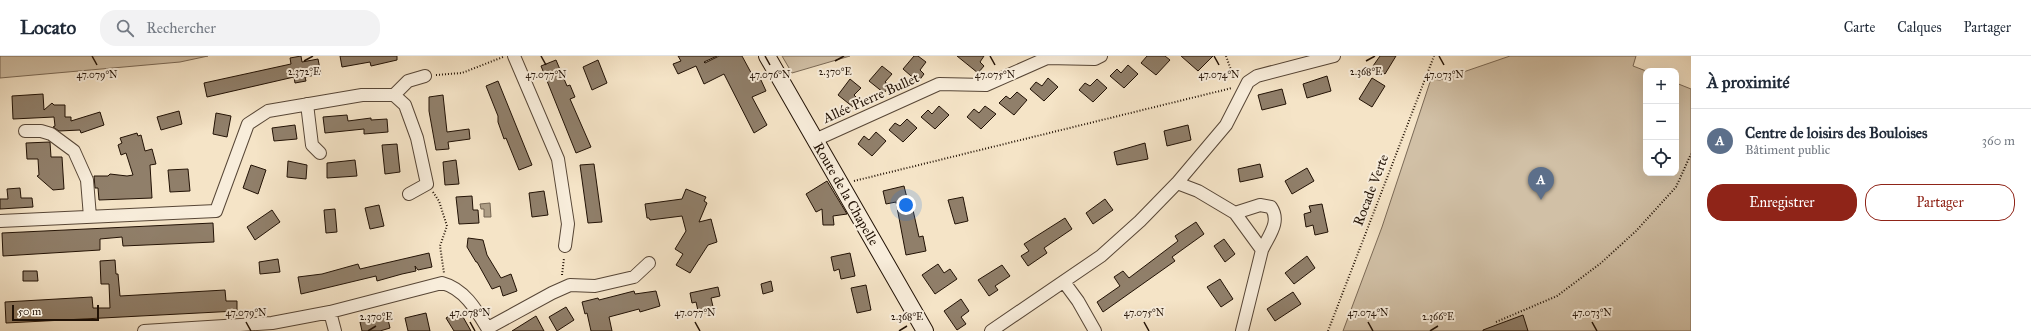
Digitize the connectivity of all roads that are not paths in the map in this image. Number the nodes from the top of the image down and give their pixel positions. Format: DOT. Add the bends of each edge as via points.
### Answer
graph roads {
  1 [pos="514,56"];
  2 [pos="767,56"];
  3 [pos="1101,56"];
  4 [pos="1334,56"];
  5 [pos="425,76"];
  6 [pos="394,95"];
  7 [pos="307,104"];
  8 [pos="25,131"];
  9 [pos="815,140"];
  10 [pos="320,153"];
  11 [pos="1177,183"];
  12 [pos="409,194"];
  13 [pos="1235,213"];
  14 [pos="90,217"];
  15 [pos="0,221"];
  16 [pos="565,246"];
  17 [pos="1262,250"];
  18 [pos="650,263"];
  19 [pos="1064,282"];
  20 [pos="330,312"];
  21 [pos="489,330"];
  22 [pos="144,331"];
  23 [pos="334,331"];
  24 [pos="925,331"];
  25 [pos="991,331"];
  26 [pos="1095,331"];
  27 [pos="1242,331"];
  1 -- 16 [label="street" via="558,159 568,224"];
  2 -- 9 [label="main road, Route de la Chapelle"];
  3 -- 9 [label="street, Allée Pierre Bullet" via="1047,58 986,85 939,84"];
  4 -- 11 [label="street" via="1257,76 1248,82 1226,125"];
  5 -- 6 [label="street" via="408,81"];
  6 -- 7 [label="street" via="362,95"];
  6 -- 12 [label="street" via="405,105 417,138 427,184"];
  7 -- 10 [label="street" via="312,145"];
  7 -- 14 [label="street" via="268,111 248,124 216,211"];
  8 -- 14 [label="street" via="51,134 74,150 87,180"];
  9 -- 24 [label="main road, Route de la Chapelle"];
  11 -- 13 [label="street" via="1198,191"];
  11 -- 19 [label="street" via="1101,256"];
  13 -- 17 [label="street"];
  13 -- 17 [label="street" via="1260,205 1271,207 1276,214 1275,225"];
  14 -- 15 [label="street"];
  17 -- 27 [label="street"];
  18 -- 21 [label="street" via="634,277 595,286 570,285"];
  19 -- 25 [label="street"];
  19 -- 26 [label="street"];
  20 -- 21 [label="street" via="434,284 446,284 460,290"];
  20 -- 22 [label="street" via="272,324"];
  20 -- 23 [label="street"];
}
